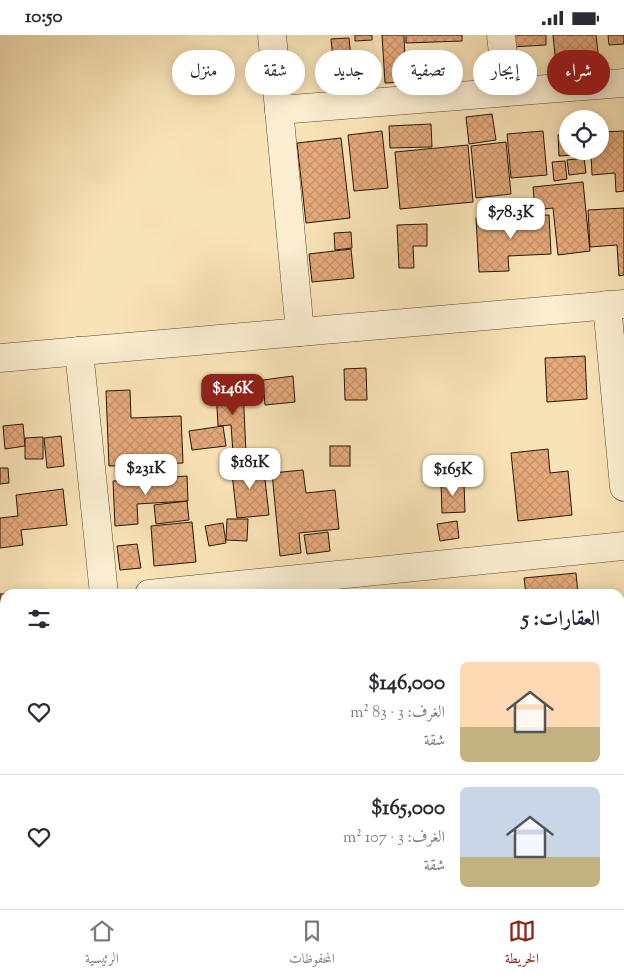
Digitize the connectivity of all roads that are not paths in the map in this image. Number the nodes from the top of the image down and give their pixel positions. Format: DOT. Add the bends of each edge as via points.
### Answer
graph roads {
  1 [pos="272,35"];
  2 [pos="501,35"];
  3 [pos="503,50"];
  4 [pos="624,83"];
  5 [pos="537,90"];
  6 [pos="473,95"];
  7 [pos="279,110"];
  8 [pos="616,305"];
  9 [pos="300,332"];
  10 [pos="79,351"];
  11 [pos="0,359"];
  12 [pos="624,487"];
  13 [pos="624,546"];
  14 [pos="103,589"];
  15 [pos="198,589"];
  1 -- 7 [label="street"];
  2 -- 3 [label="street"];
  4 -- 5 [label="street"];
  6 -- 7 [label="street"];
  7 -- 9 [label="street"];
  8 -- 9 [label="street"];
  8 -- 12 [label="street"];
  9 -- 10 [label="street"];
  10 -- 11 [label="street"];
  10 -- 14 [label="street"];
  13 -- 15 [label="street"];
}
